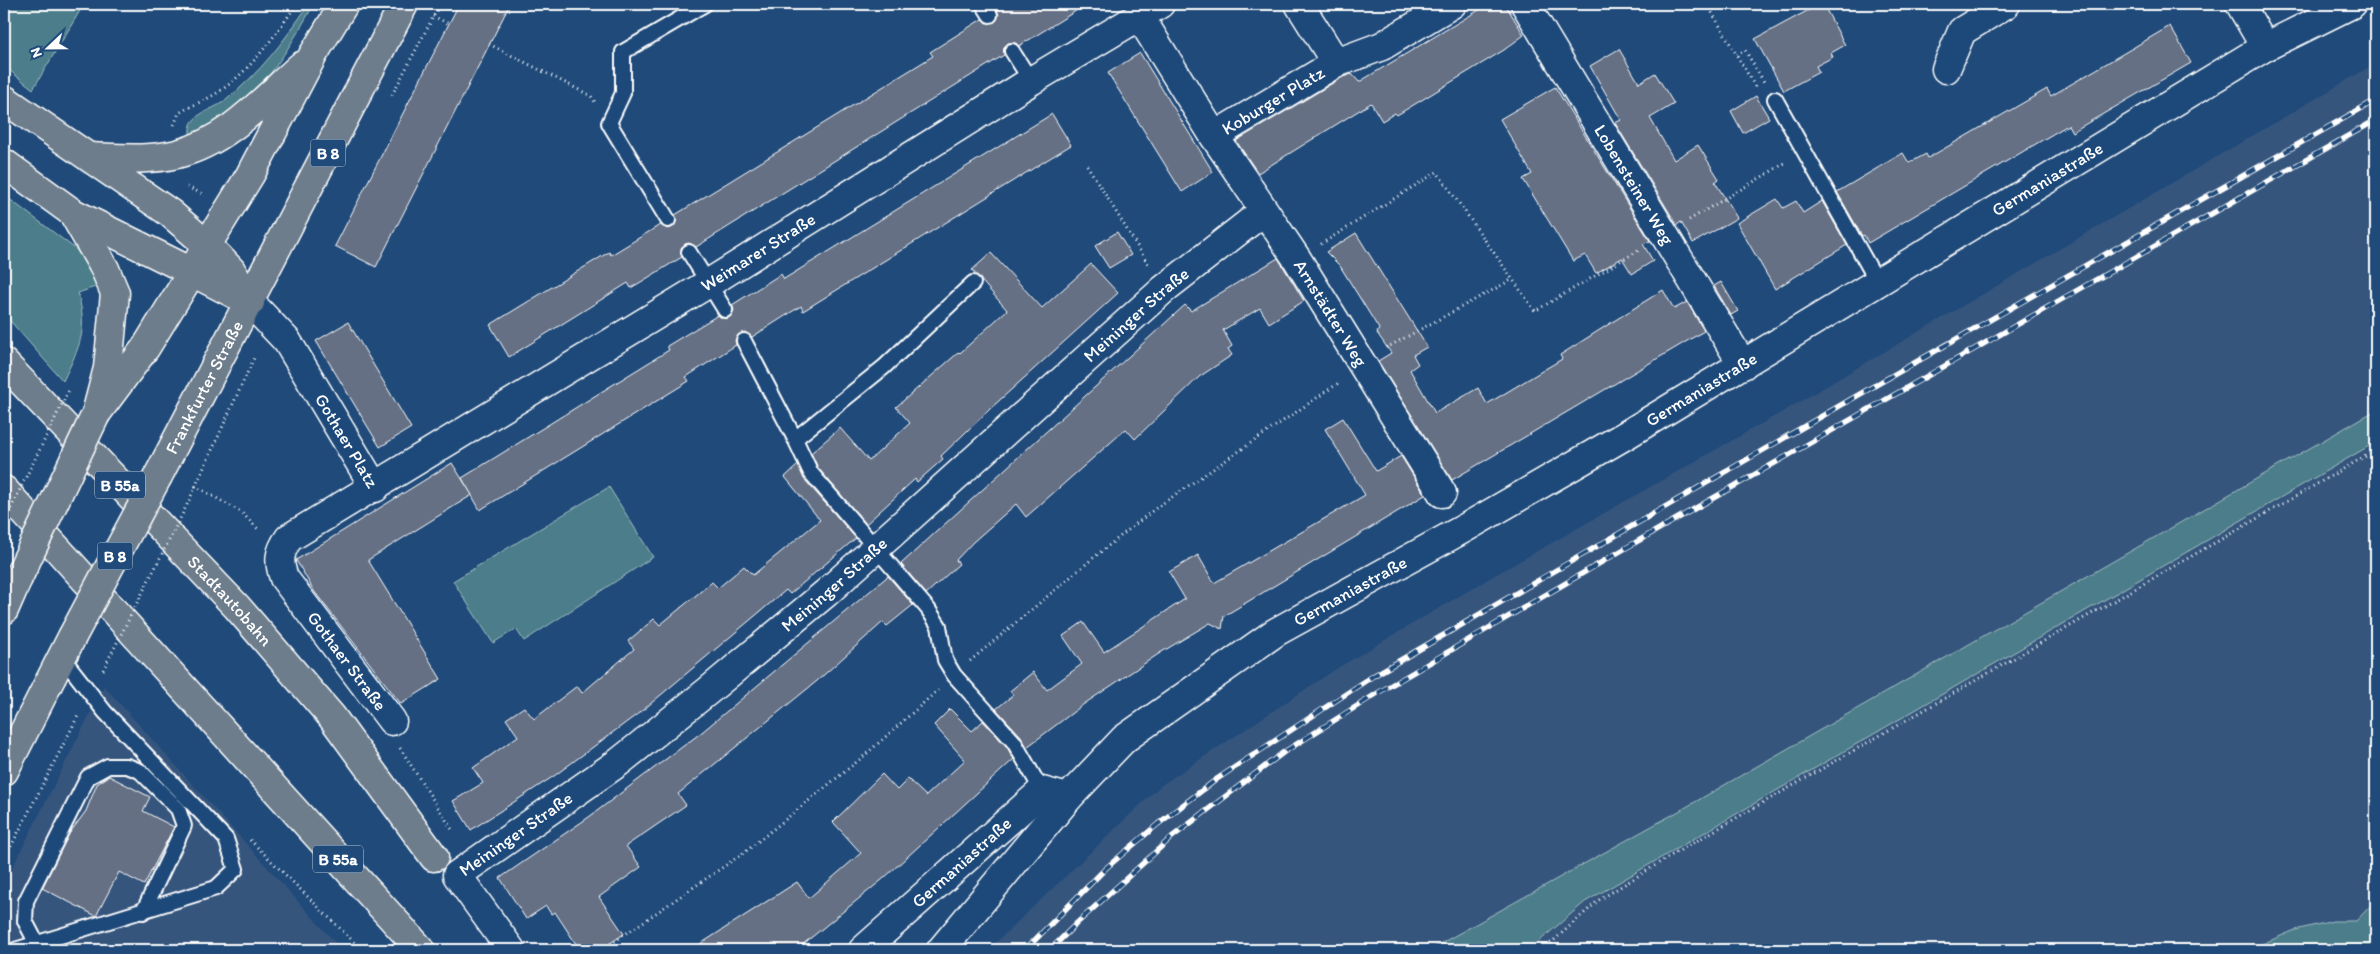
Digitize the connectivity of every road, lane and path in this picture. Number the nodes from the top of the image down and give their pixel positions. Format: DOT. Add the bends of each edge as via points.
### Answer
graph roads {
  1 [pos="344,4"];
  2 [pos="404,4"];
  3 [pos="440,4"];
  4 [pos="705,4"];
  5 [pos="1299,4"];
  6 [pos="1452,4"];
  7 [pos="1525,4"];
  8 [pos="1720,4"];
  9 [pos="2006,4"];
  10 [pos="2240,4"];
  11 [pos="2352,4"];
  12 [pos="1150,10"];
  13 [pos="434,16"];
  14 [pos="449,24"];
  15 [pos="489,44"];
  16 [pos="2265,46"];
  17 [pos="1012,51"];
  18 [pos="313,55"];
  19 [pos="1737,55"];
  20 [pos="1336,63"];
  21 [pos="1946,69"];
  22 [pos="1031,81"];
  23 [pos="4,98"];
  24 [pos="1761,98"];
  25 [pos="1776,99"];
  26 [pos="388,102"];
  27 [pos="608,124"];
  28 [pos="1214,136"];
  29 [pos="89,157"];
  30 [pos="1795,157"];
  31 [pos="4,163"];
  32 [pos="1087,164"];
  33 [pos="1264,211"];
  34 [pos="73,213"];
  35 [pos="668,220"];
  36 [pos="1664,235"];
  37 [pos="207,245"];
  38 [pos="689,252"];
  39 [pos="1297,259"];
  40 [pos="192,272"];
  41 [pos="1513,278"];
  42 [pos="708,283"];
  43 [pos="973,283"];
  44 [pos="1878,283"];
  45 [pos="1164,289"];
  46 [pos="250,302"];
  47 [pos="725,310"];
  48 [pos="271,323"];
  49 [pos="744,341"];
  50 [pos="4,363"];
  51 [pos="1362,364"];
  52 [pos="1743,365"];
  53 [pos="70,388"];
  54 [pos="96,414"];
  55 [pos="795,439"];
  56 [pos="2371,453"];
  57 [pos="195,486"];
  58 [pos="375,488"];
  59 [pos="4,490"];
  60 [pos="1442,493"];
  61 [pos="4,522"];
  62 [pos="876,548"];
  63 [pos="280,550"];
  64 [pos="9,597"];
  65 [pos="67,646"];
  66 [pos="954,675"];
  67 [pos="90,693"];
  68 [pos="392,722"];
  69 [pos="15,733"];
  70 [pos="4,770"];
  71 [pos="1055,795"];
  72 [pos="434,858"];
  73 [pos="4,860"];
  74 [pos="473,864"];
  75 [pos="143,912"];
  76 [pos="36,944"];
  77 [pos="15,950"];
  78 [pos="421,950"];
  79 [pos="511,950"];
  80 [pos="602,950"];
  81 [pos="863,950"];
  82 [pos="941,950"];
  83 [pos="1543,950"];
  1 -- 18 [label="main road"];
  2 -- 46 [label="main road, Frankfurter Straße / B 8"];
  3 -- 13 [label="path"];
  4 -- 27 [label="lane" via="623,52 623,93"];
  5 -- 20 [label="street, Koburger Platz"];
  6 -- 20 [label="street" via="1382,46"];
  7 -- 36 [label="street, Lobensteiner Weg"];
  8 -- 19 [label="path" via="1710,9"];
  9 -- 21 [label="street" via="1962,30"];
  10 -- 16 [label="street"];
  11 -- 16 [label="street, Germaniastraße"];
  12 -- 22 [label="street, Weimarer Straße"];
  12 -- 28 [label="street, Koburger Platz"];
  13 -- 14 [label="path"];
  13 -- 26 [label="path"];
  15 -- 27 [label="path" via="591,96"];
  16 -- 44 [label="street, Germaniastraße"];
  17 -- 22 [label="lane"];
  18 -- 29 [label="main road" via="228,130 200,147 139,159"];
  18 -- 37 [label="main road" via="250,175"];
  19 -- 24 [label="path"];
  19 -- 25 [label="path" via="1745,50"];
  20 -- 28 [label="street, Koburger Platz"];
  22 -- 42 [label="street, Weimarer Straße"];
  23 -- 29 [label="main road"];
  25 -- 44 [label="lane"];
  27 -- 35 [label="lane"];
  28 -- 33 [label="street, Arnstädter Weg"];
  29 -- 37 [label="main road" via="170,213"];
  30 -- 36 [label="path"];
  31 -- 34 [label="main road"];
  32 -- 45 [label="path"];
  33 -- 39 [label="street, Arnstädter Weg"];
  33 -- 45 [label="street, Meininger Straße"];
  34 -- 40 [label="main road"];
  34 -- 54 [label="main road" via="115,293 108,368"];
  36 -- 41 [label="path" via="1535,311"];
  36 -- 52 [label="street, Lobensteiner Weg"];
  37 -- 40 [label="main road"];
  37 -- 46 [label="main road" via="231,270"];
  38 -- 42 [label="lane"];
  39 -- 41 [label="path" via="1437,172"];
  39 -- 51 [label="street, Arnstädter Weg"];
  40 -- 46 [label="main road"];
  40 -- 54 [label="main road" via="146,347"];
  41 -- 51 [label="path"];
  42 -- 47 [label="lane"];
  42 -- 58 [label="street, Weimarer Straße"];
  43 -- 55 [label="lane" via="884,367"];
  44 -- 52 [label="street, Germaniastraße"];
  45 -- 62 [label="street, Meininger Straße"];
  46 -- 48 [label="street, Gothaer Platz"];
  46 -- 65 [label="main road, Frankfurter Straße / B 8, bridge"];
  48 -- 57 [label="path"];
  48 -- 58 [label="street, Gothaer Platz" via="287,341"];
  49 -- 55 [label="lane"];
  50 -- 72 [label="main road, Stadtautobahn / B 55a" via="243,614 332,717"];
  51 -- 60 [label="street, Arnstädter Weg"];
  51 -- 66 [label="path" via="1156,508"];
  52 -- 71 [label="street, Germaniastraße" via="1465,528 1276,632 1124,739"];
  53 -- 61 [label="path, bridge"];
  54 -- 64 [label="main road, bridge"];
  55 -- 62 [label="lane" via="811,472"];
  56 -- 83 [label="path" via="1672,855 1599,900"];
  57 -- 63 [label="path" via="241,512"];
  57 -- 67 [label="path, bridge"];
  58 -- 63 [label="street, Gothaer Platz" via="290,538"];
  59 -- 78 [label="main road, B 55a"];
  62 -- 66 [label="lane" via="939,626 946,660"];
  62 -- 74 [label="street, Meininger Straße" via="826,593 619,762"];
  63 -- 68 [label="street, Gothaer Straße" via="279,564 284,578"];
  65 -- 67 [label="lane"];
  65 -- 69 [label="main road, Frankfurter Straße / B 8"];
  66 -- 71 [label="lane" via="1014,742"];
  66 -- 80 [label="path" via="864,756 752,846"];
  67 -- 73 [label="path"];
  67 -- 75 [label="lane" via="226,839 236,869 216,888"];
  68 -- 74 [label="path, Gothaer Straße" via="395,741"];
  69 -- 70 [label="main road, Frankfurter Straße / B 8"];
  71 -- 81 [label="street, Germaniastraße"];
  71 -- 82 [label="street, Germaniastraße"];
  74 -- 79 [label="street, Meininger Straße" via="457,875"];
  75 -- 76 [label="lane"];
  75 -- 76 [label="lane" via="184,826 178,809 140,772 127,766 108,766 88,777 26,901 25,921"];
  76 -- 77 [label="lane"];
}
